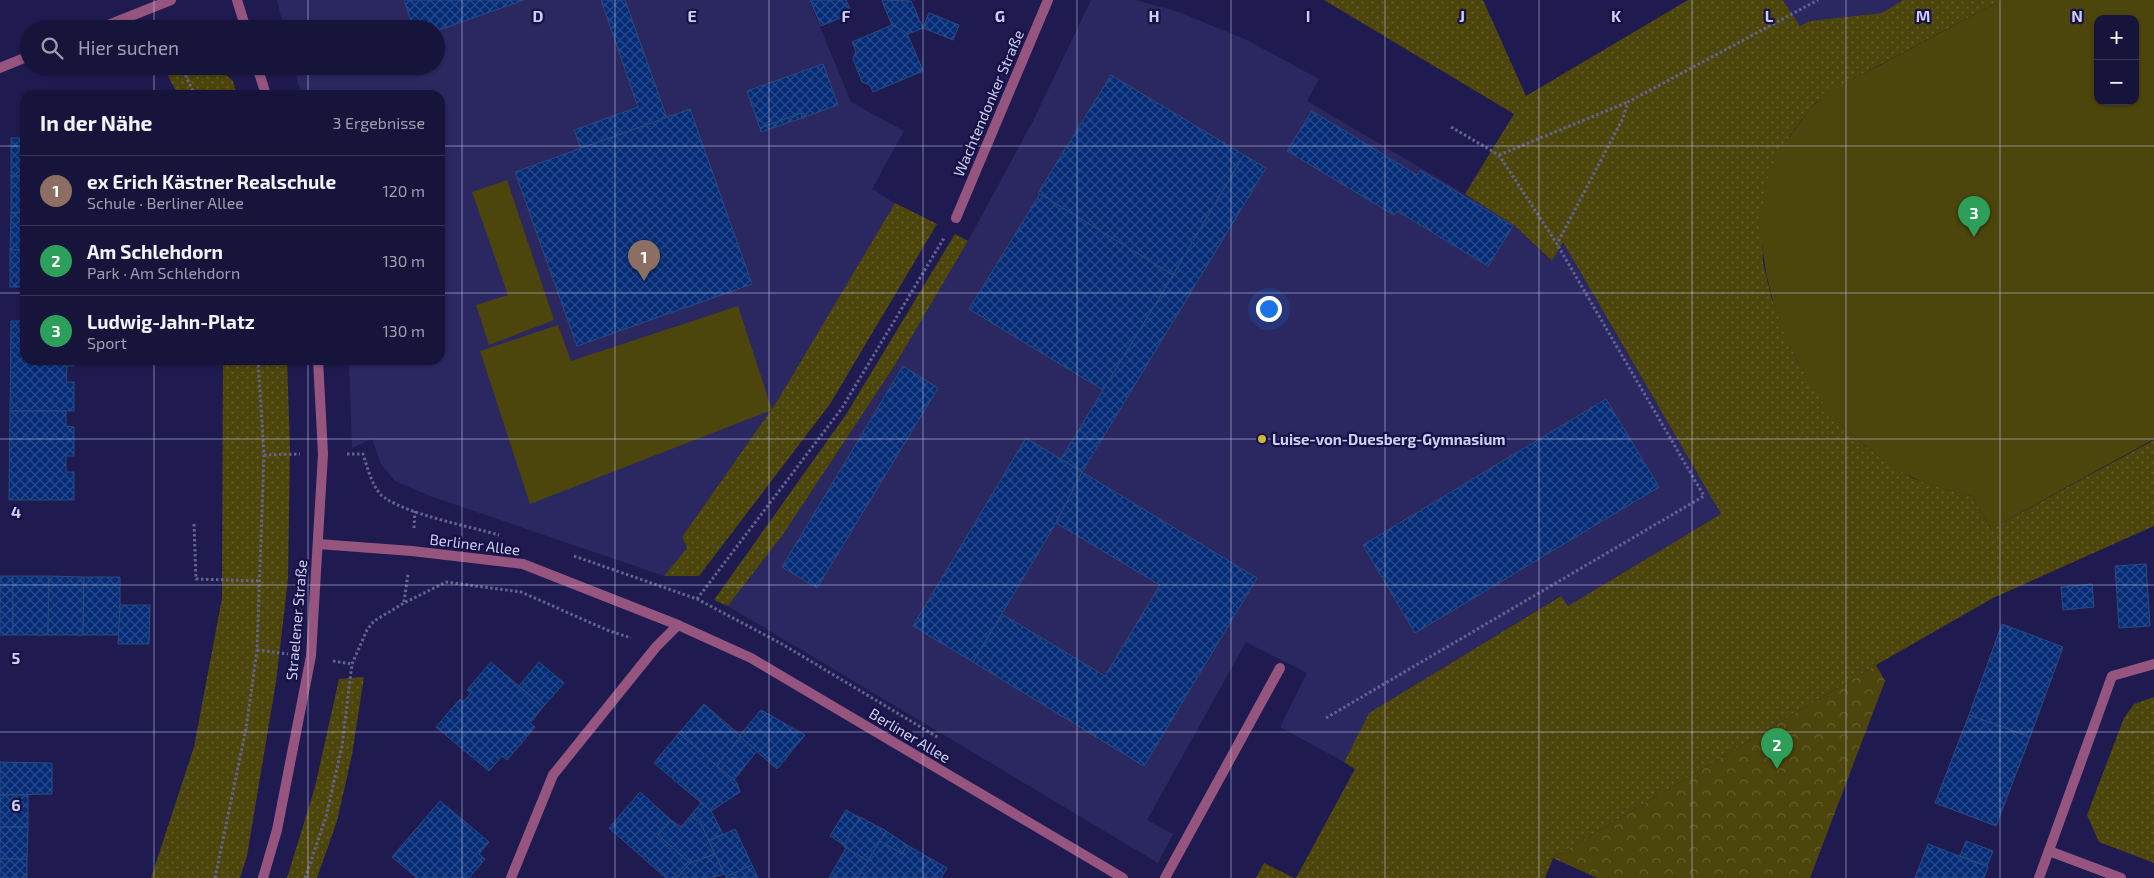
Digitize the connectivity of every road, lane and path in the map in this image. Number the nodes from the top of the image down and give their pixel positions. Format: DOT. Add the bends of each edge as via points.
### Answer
graph roads {
  1 [pos="170,0"];
  2 [pos="237,0"];
  3 [pos="1048,0"];
  4 [pos="1818,0"];
  5 [pos="120,20"];
  6 [pos="243,20"];
  7 [pos="20,60"];
  8 [pos="0,68"];
  9 [pos="185,75"];
  10 [pos="260,75"];
  11 [pos="193,90"];
  12 [pos="264,90"];
  13 [pos="1628,102"];
  14 [pos="1451,127"];
  15 [pos="1499,155"];
  16 [pos="956,218"];
  17 [pos="1556,244"];
  18 [pos="258,365"];
  19 [pos="318,365"];
  20 [pos="323,454"];
  21 [pos="264,455"];
  22 [pos="194,524"];
  23 [pos="318,544"];
  24 [pos="260,581"];
  25 [pos="521,592"];
  26 [pos="698,599"];
  27 [pos="678,625"];
  28 [pos="2154,664"];
  29 [pos="1280,668"];
  30 [pos="1326,718"];
  31 [pos="2049,850"];
  32 [pos="216,878"];
  33 [pos="263,878"];
  34 [pos="305,878"];
  35 [pos="511,878"];
  36 [pos="1123,878"];
  37 [pos="1165,878"];
  38 [pos="2039,878"];
  39 [pos="2121,878"];
  1 -- 5 [label="street"];
  2 -- 6 [label="street"];
  3 -- 16 [label="street, Wachtendonker Straße"];
  4 -- 13 [label="path"];
  7 -- 8 [label="street"];
  9 -- 11 [label="path"];
  10 -- 12 [label="street"];
  13 -- 15 [label="path"];
  13 -- 17 [label="path" via="1623,118"];
  14 -- 15 [label="path"];
  15 -- 17 [label="path"];
  16 -- 26 [label="path" via="842,408"];
  17 -- 30 [label="path" via="1704,496"];
  18 -- 21 [label="path"];
  19 -- 20 [label="street, Straelener Straße"];
  20 -- 21 [label="path"];
  20 -- 23 [label="street, Straelener Straße"];
  21 -- 24 [label="path"];
  22 -- 24 [label="path" via="196,579"];
  23 -- 27 [label="street, Berliner Allee" via="522,564"];
  23 -- 33 [label="street, Straelener Straße" via="311,656 277,830"];
  24 -- 32 [label="path" via="257,650 246,729"];
  25 -- 34 [label="path" via="446,582 374,621 352,664 342,746 326,817"];
  27 -- 35 [label="street" via="656,647 553,775"];
  27 -- 36 [label="street, Berliner Allee" via="751,658"];
  28 -- 31 [label="street" via="2112,676"];
  29 -- 37 [label="street"];
  31 -- 38 [label="street"];
  31 -- 39 [label="street"];
}
